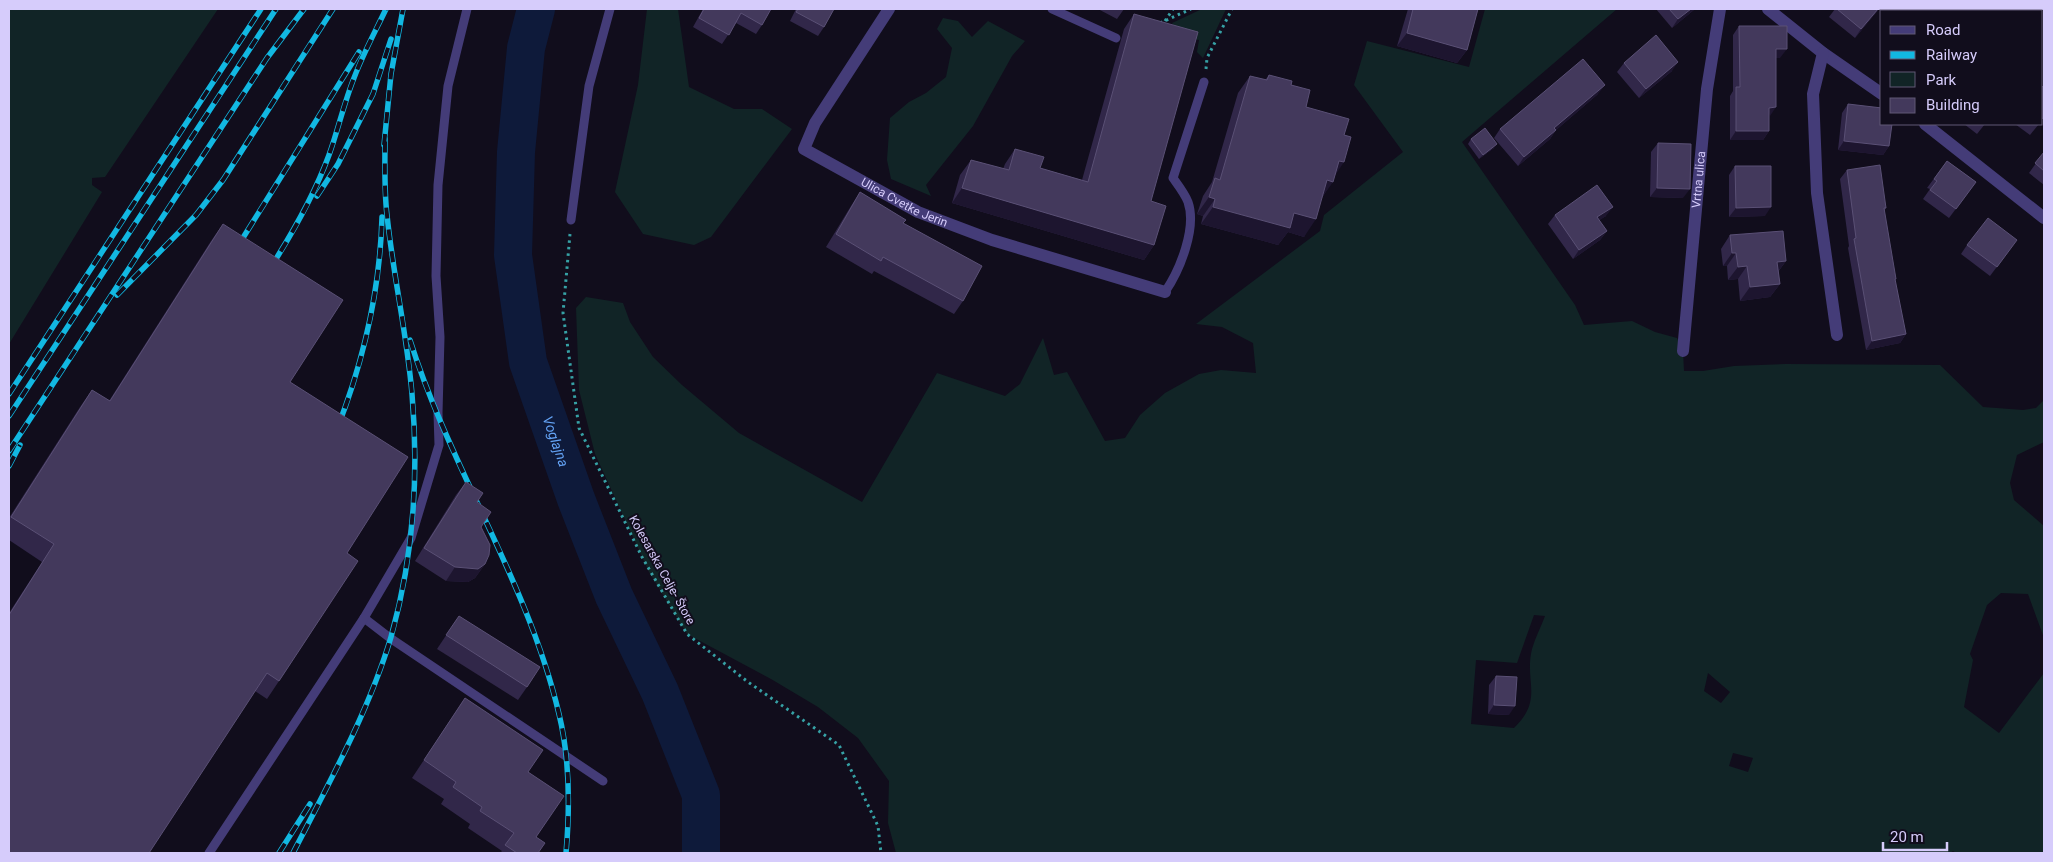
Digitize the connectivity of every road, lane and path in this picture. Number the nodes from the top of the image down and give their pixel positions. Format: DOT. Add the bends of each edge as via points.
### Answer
graph roads {
  1 [pos="466,9"];
  2 [pos="610,9"];
  3 [pos="889,9"];
  4 [pos="1052,9"];
  5 [pos="1173,9"];
  6 [pos="1191,9"];
  7 [pos="1232,9"];
  8 [pos="1720,9"];
  9 [pos="1768,9"];
  10 [pos="1164,21"];
  11 [pos="1157,25"];
  12 [pos="1116,38"];
  13 [pos="1823,53"];
  14 [pos="1204,82"];
  15 [pos="1880,93"];
  16 [pos="1926,125"];
  17 [pos="2044,218"];
  18 [pos="571,220"];
  19 [pos="1165,292"];
  20 [pos="1838,335"];
  21 [pos="1683,351"];
  22 [pos="364,618"];
  23 [pos="603,781"];
  24 [pos="209,853"];
  25 [pos="881,853"];
  1 -- 22 [label="lane" via="448,86 438,184 439,445 410,538"];
  2 -- 18 [label="lane" via="589,86"];
  3 -- 19 [label="street, Ulica Cvetke Jerin" via="816,123 804,149 918,212 992,240"];
  4 -- 12 [label="lane"];
  5 -- 10 [label="path"];
  6 -- 10 [label="path"];
  7 -- 14 [label="path" via="1207,58"];
  8 -- 21 [label="street, Vrtna ulica" via="1707,89"];
  9 -- 13 [label="street"];
  10 -- 11 [label="path"];
  13 -- 15 [label="street"];
  13 -- 20 [label="street" via="1813,94 1817,193"];
  14 -- 19 [label="lane" via="1173,178 1188,201 1191,221 1176,276"];
  16 -- 17 [label="street"];
  18 -- 25 [label="path, Kolesarska Celje- Štore" via="563,314 578,428 633,540 687,634 748,682 839,745 878,826"];
  22 -- 23 [label="lane"];
  22 -- 24 [label="lane"];
}
